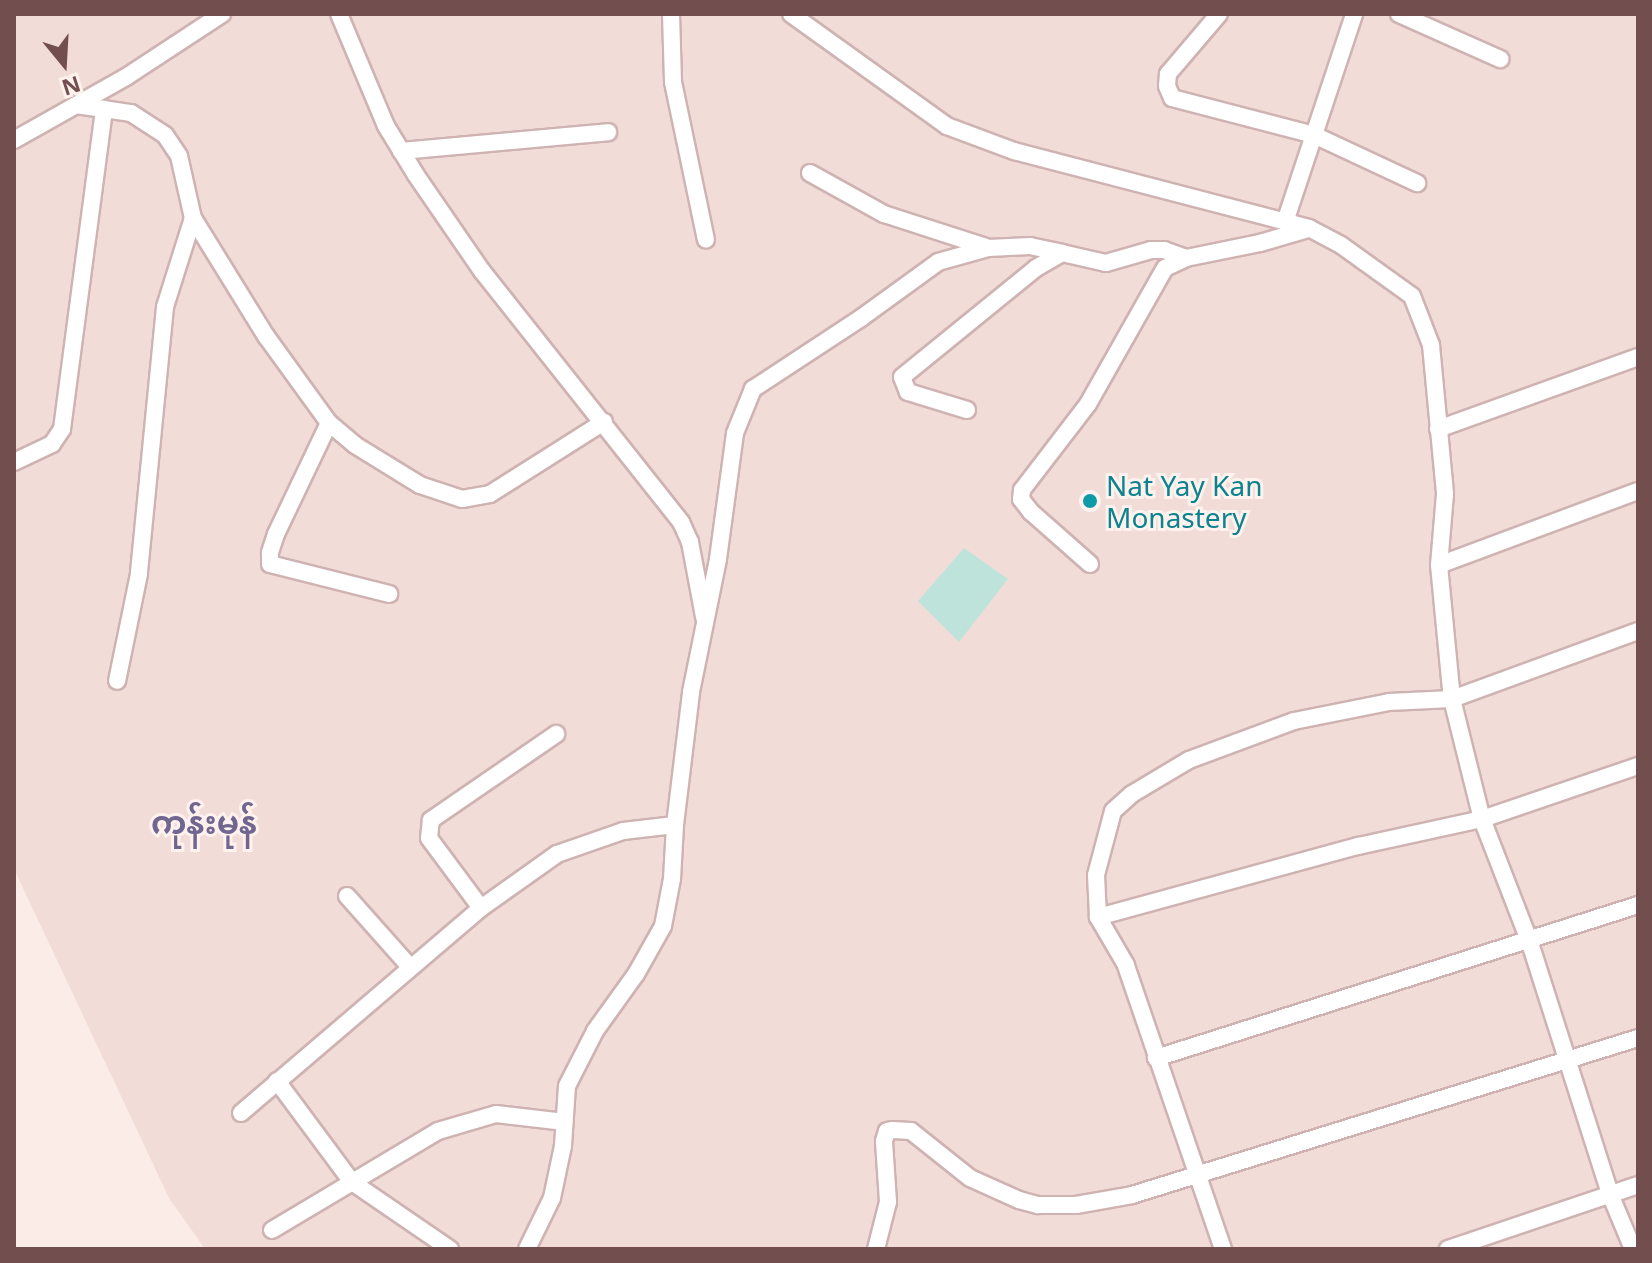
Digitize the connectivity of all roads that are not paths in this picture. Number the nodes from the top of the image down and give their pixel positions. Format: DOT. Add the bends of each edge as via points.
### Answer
graph roads {
  1 [pos="222,14"];
  2 [pos="339,14"];
  3 [pos="671,14"];
  4 [pos="791,14"];
  5 [pos="1219,14"];
  6 [pos="1354,14"];
  7 [pos="1399,14"];
  8 [pos="1500,59"];
  9 [pos="76,105"];
  10 [pos="104,109"];
  11 [pos="608,132"];
  12 [pos="1314,135"];
  13 [pos="14,140"];
  14 [pos="401,151"];
  15 [pos="810,173"];
  16 [pos="1417,183"];
  17 [pos="193,218"];
  18 [pos="1285,222"];
  19 [pos="1309,228"];
  20 [pos="706,240"];
  21 [pos="988,248"];
  22 [pos="1062,253"];
  23 [pos="1186,258"];
  24 [pos="1638,357"];
  25 [pos="967,410"];
  26 [pos="604,422"];
  27 [pos="329,423"];
  28 [pos="1438,429"];
  29 [pos="14,462"];
  30 [pos="1638,491"];
  31 [pos="1090,564"];
  32 [pos="1439,565"];
  33 [pos="389,594"];
  34 [pos="705,623"];
  35 [pos="1638,631"];
  36 [pos="117,681"];
  37 [pos="1452,699"];
  38 [pos="556,734"];
  39 [pos="1638,766"];
  40 [pos="1482,819"];
  41 [pos="675,825"];
  42 [pos="347,896"];
  43 [pos="1638,905"];
  44 [pos="481,908"];
  45 [pos="1098,917"];
  46 [pos="1530,943"];
  47 [pos="410,967"];
  48 [pos="1638,1038"];
  49 [pos="1156,1058"];
  50 [pos="1566,1060"];
  51 [pos="277,1081"];
  52 [pos="241,1113"];
  53 [pos="565,1122"];
  54 [pos="1196,1173"];
  55 [pos="352,1182"];
  56 [pos="1638,1185"];
  57 [pos="1610,1194"];
  58 [pos="272,1230"];
  59 [pos="450,1249"];
  60 [pos="527,1249"];
  61 [pos="876,1249"];
  62 [pos="1223,1249"];
  63 [pos="1448,1249"];
  64 [pos="1633,1249"];
  1 -- 9 [label="street"];
  2 -- 14 [label="street"];
  3 -- 20 [label="street" via="673,82"];
  4 -- 18 [label="street" via="947,126 1014,151"];
  5 -- 12 [label="street" via="1168,74 1172,98"];
  6 -- 12 [label="street"];
  7 -- 8 [label="street"];
  9 -- 10 [label="street"];
  9 -- 13 [label="street"];
  10 -- 17 [label="street" via="131,113 165,135 179,156"];
  10 -- 29 [label="street" via="62,429 52,444"];
  11 -- 14 [label="street"];
  12 -- 16 [label="street"];
  12 -- 18 [label="street"];
  14 -- 26 [label="street" via="482,271"];
  15 -- 21 [label="street" via="884,214"];
  17 -- 27 [label="street" via="266,336"];
  17 -- 36 [label="street" via="165,307 139,574"];
  18 -- 19 [label="street"];
  19 -- 23 [label="street"];
  19 -- 28 [label="street" via="1412,296 1431,345"];
  21 -- 22 [label="street" via="1030,246"];
  21 -- 34 [label="street" via="938,262 753,389 735,433"];
  22 -- 23 [label="street" via="1106,263 1151,250"];
  22 -- 25 [label="street" via="1036,268 902,377 908,392"];
  23 -- 31 [label="street" via="1165,268 1088,404 1022,490 1021,499 1031,512"];
  24 -- 28 [label="street"];
  26 -- 27 [label="street" via="490,494 462,499 420,485"];
  26 -- 34 [label="street" via="681,522 690,542"];
  27 -- 33 [label="street" via="276,534 270,564"];
  28 -- 32 [label="street" via="1445,494"];
  30 -- 32 [label="street"];
  32 -- 37 [label="street"];
  34 -- 41 [label="street"];
  35 -- 37 [label="street"];
  37 -- 40 [label="street"];
  37 -- 45 [label="street" via="1389,702 1294,721 1189,760 1132,794 1113,811 1096,875"];
  38 -- 44 [label="street" via="431,820 429,838"];
  39 -- 40 [label="street"];
  40 -- 45 [label="street" via="1358,846"];
  40 -- 46 [label="street"];
  41 -- 44 [label="street" via="623,831 557,854"];
  41 -- 53 [label="street" via="663,926 595,1031 567,1086"];
  42 -- 47 [label="street"];
  43 -- 46 [label="street"];
  44 -- 47 [label="street"];
  45 -- 49 [label="street" via="1126,965"];
  46 -- 49 [label="street"];
  46 -- 50 [label="street"];
  47 -- 51 [label="street"];
  48 -- 50 [label="street"];
  49 -- 54 [label="street"];
  50 -- 54 [label="street"];
  50 -- 57 [label="street"];
  51 -- 52 [label="street"];
  51 -- 55 [label="street"];
  53 -- 55 [label="street" via="496,1114 461,1123"];
  53 -- 60 [label="street" via="552,1198"];
  54 -- 61 [label="street" via="1132,1195 1076,1205 1038,1205 970,1178 911,1131 887,1131 888,1202"];
  54 -- 62 [label="street"];
  55 -- 58 [label="street"];
  55 -- 59 [label="street"];
  56 -- 57 [label="street"];
  57 -- 63 [label="street"];
  57 -- 64 [label="street"];
}
